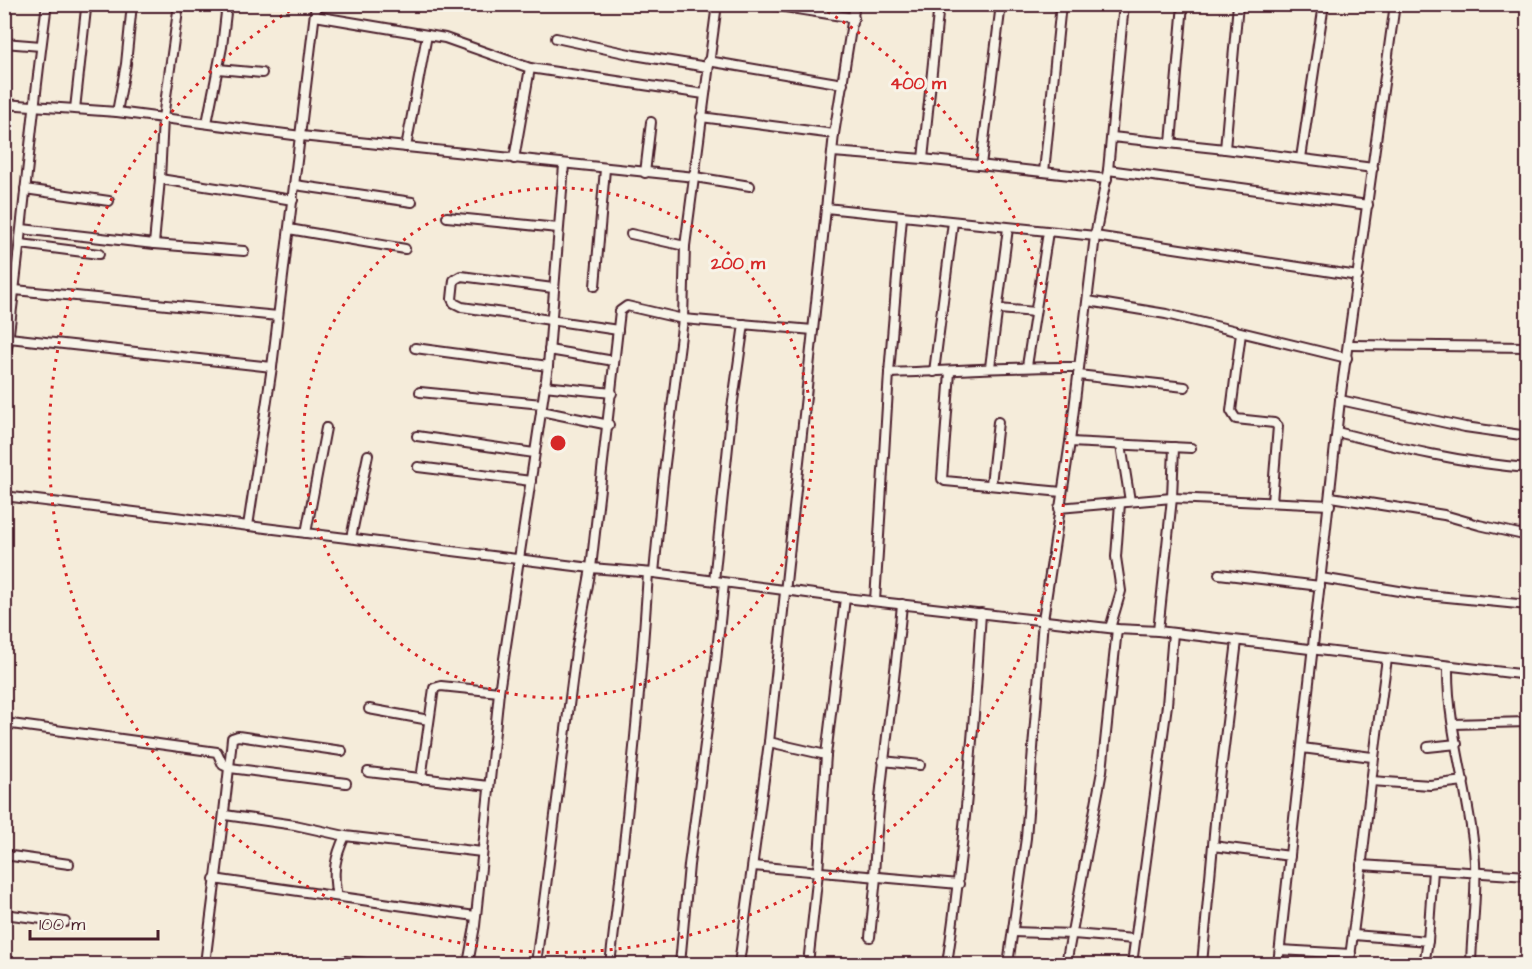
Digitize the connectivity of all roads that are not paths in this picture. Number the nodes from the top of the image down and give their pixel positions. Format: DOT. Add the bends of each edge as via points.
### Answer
graph roads {
  1 [pos="46,4"];
  2 [pos="132,4"];
  3 [pos="178,4"];
  4 [pos="227,4"];
  5 [pos="316,4"];
  6 [pos="698,4"];
  7 [pos="766,4"];
  8 [pos="855,4"];
  9 [pos="939,4"];
  10 [pos="1001,4"];
  11 [pos="1061,4"];
  12 [pos="1124,4"];
  13 [pos="1183,4"];
  14 [pos="1238,4"];
  15 [pos="1324,4"];
  16 [pos="1395,4"];
  17 [pos="716,6"];
  18 [pos="86,9"];
  19 [pos="315,16"];
  20 [pos="854,18"];
  21 [pos="427,35"];
  22 [pos="556,38"];
  23 [pos="4,43"];
  24 [pos="41,46"];
  25 [pos="708,64"];
  26 [pos="530,68"];
  27 [pos="218,69"];
  28 [pos="262,73"];
  29 [pos="843,84"];
  30 [pos="704,94"];
  31 [pos="4,104"];
  32 [pos="33,106"];
  33 [pos="75,109"];
  34 [pos="117,112"];
  35 [pos="701,117"];
  36 [pos="163,118"];
  37 [pos="651,122"];
  38 [pos="207,123"];
  39 [pos="834,134"];
  40 [pos="301,136"];
  41 [pos="1112,137"];
  42 [pos="1171,143"];
  43 [pos="406,147"];
  44 [pos="1225,149"];
  45 [pos="832,152"];
  46 [pos="1300,158"];
  47 [pos="514,159"];
  48 [pos="923,159"];
  49 [pos="564,165"];
  50 [pos="981,165"];
  51 [pos="1373,168"];
  52 [pos="605,169"];
  53 [pos="1044,172"];
  54 [pos="645,173"];
  55 [pos="1107,174"];
  56 [pos="695,177"];
  57 [pos="160,178"];
  58 [pos="295,185"];
  59 [pos="750,186"];
  60 [pos="25,189"];
  61 [pos="293,200"];
  62 [pos="109,201"];
  63 [pos="412,202"];
  64 [pos="1368,205"];
  65 [pos="826,208"];
  66 [pos="447,216"];
  67 [pos="902,217"];
  68 [pos="953,222"];
  69 [pos="558,228"];
  70 [pos="1008,228"];
  71 [pos="22,229"];
  72 [pos="289,229"];
  73 [pos="1048,232"];
  74 [pos="632,234"];
  75 [pos="1095,236"];
  76 [pos="21,244"];
  77 [pos="154,244"];
  78 [pos="685,246"];
  79 [pos="405,249"];
  80 [pos="244,251"];
  81 [pos="99,254"];
  82 [pos="1358,276"];
  83 [pos="595,286"];
  84 [pos="553,288"];
  85 [pos="15,290"];
  86 [pos="1088,301"];
  87 [pos="999,309"];
  88 [pos="1035,312"];
  89 [pos="278,316"];
  90 [pos="683,319"];
  91 [pos="552,320"];
  92 [pos="744,324"];
  93 [pos="618,330"];
  94 [pos="813,330"];
  95 [pos="1241,333"];
  96 [pos="9,338"];
  97 [pos="1349,345"];
  98 [pos="1527,347"];
  99 [pos="415,348"];
  100 [pos="549,350"];
  101 [pos="1347,358"];
  102 [pos="614,361"];
  103 [pos="548,366"];
  104 [pos="1027,366"];
  105 [pos="272,367"];
  106 [pos="990,367"];
  107 [pos="4,370"];
  108 [pos="1079,371"];
  109 [pos="934,372"];
  110 [pos="950,372"];
  111 [pos="889,373"];
  112 [pos="544,386"];
  113 [pos="1185,387"];
  114 [pos="420,392"];
  115 [pos="612,393"];
  116 [pos="1340,400"];
  117 [pos="541,408"];
  118 [pos="998,422"];
  119 [pos="609,425"];
  120 [pos="326,428"];
  121 [pos="1337,432"];
  122 [pos="417,436"];
  123 [pos="1527,436"];
  124 [pos="1070,442"];
  125 [pos="1121,445"];
  126 [pos="1174,447"];
  127 [pos="1191,448"];
  128 [pos="534,453"];
  129 [pos="368,455"];
  130 [pos="418,467"];
  131 [pos="1527,468"];
  132 [pos="531,481"];
  133 [pos="991,484"];
  134 [pos="1062,492"];
  135 [pos="4,496"];
  136 [pos="1172,498"];
  137 [pos="1131,501"];
  138 [pos="1330,501"];
  139 [pos="1119,502"];
  140 [pos="1272,502"];
  141 [pos="1059,508"];
  142 [pos="248,526"];
  143 [pos="306,533"];
  144 [pos="1527,536"];
  145 [pos="351,538"];
  146 [pos="519,559"];
  147 [pos="591,568"];
  148 [pos="651,573"];
  149 [pos="1219,574"];
  150 [pos="714,581"];
  151 [pos="1320,582"];
  152 [pos="724,583"];
  153 [pos="785,590"];
  154 [pos="845,598"];
  155 [pos="875,601"];
  156 [pos="902,604"];
  157 [pos="1527,605"];
  158 [pos="981,613"];
  159 [pos="1043,620"];
  160 [pos="1113,628"];
  161 [pos="1158,631"];
  162 [pos="1173,633"];
  163 [pos="1237,641"];
  164 [pos="1313,649"];
  165 [pos="1387,659"];
  166 [pos="1448,666"];
  167 [pos="1527,675"];
  168 [pos="499,692"];
  169 [pos="369,709"];
  170 [pos="429,720"];
  171 [pos="1527,722"];
  172 [pos="4,723"];
  173 [pos="1453,724"];
  174 [pos="769,742"];
  175 [pos="1456,744"];
  176 [pos="1302,747"];
  177 [pos="1428,747"];
  178 [pos="342,751"];
  179 [pos="826,755"];
  180 [pos="1372,757"];
  181 [pos="883,761"];
  182 [pos="920,765"];
  183 [pos="230,768"];
  184 [pos="368,772"];
  185 [pos="421,779"];
  186 [pos="1371,781"];
  187 [pos="1464,781"];
  188 [pos="346,783"];
  189 [pos="489,786"];
  190 [pos="225,815"];
  191 [pos="345,836"];
  192 [pos="1213,846"];
  193 [pos="482,852"];
  194 [pos="4,855"];
  195 [pos="1290,856"];
  196 [pos="69,864"];
  197 [pos="1360,865"];
  198 [pos="753,866"];
  199 [pos="1433,870"];
  200 [pos="818,872"];
  201 [pos="1476,872"];
  202 [pos="1527,876"];
  203 [pos="875,877"];
  204 [pos="214,879"];
  205 [pos="959,884"];
  206 [pos="337,896"];
  207 [pos="4,914"];
  208 [pos="475,916"];
  209 [pos="65,922"];
  210 [pos="1013,932"];
  211 [pos="1072,934"];
  212 [pos="1354,935"];
  213 [pos="870,937"];
  214 [pos="1134,939"];
  215 [pos="1428,941"];
  216 [pos="1280,950"];
  217 [pos="1351,954"];
  218 [pos="345,961"];
  219 [pos="205,964"];
  220 [pos="377,964"];
  221 [pos="468,964"];
  222 [pos="536,964"];
  223 [pos="610,964"];
  224 [pos="680,964"];
  225 [pos="739,964"];
  226 [pos="808,964"];
  227 [pos="947,964"];
  228 [pos="1008,964"];
  229 [pos="1066,964"];
  230 [pos="1132,964"];
  231 [pos="1202,964"];
  232 [pos="1278,964"];
  233 [pos="1349,964"];
  234 [pos="1424,964"];
  235 [pos="1471,964"];
  1 -- 24 [label="street"];
  2 -- 34 [label="street"];
  3 -- 36 [label="street"];
  4 -- 27 [label="street"];
  5 -- 19 [label="street"];
  6 -- 17 [label="street"];
  7 -- 20 [label="street"];
  8 -- 20 [label="street"];
  9 -- 48 [label="street"];
  10 -- 50 [label="street"];
  11 -- 53 [label="street"];
  12 -- 41 [label="street"];
  13 -- 42 [label="street"];
  14 -- 44 [label="street"];
  15 -- 46 [label="street"];
  16 -- 51 [label="street"];
  17 -- 25 [label="street"];
  18 -- 33 [label="street"];
  19 -- 21 [label="street"];
  19 -- 40 [label="street"];
  20 -- 29 [label="street"];
  21 -- 26 [label="street" via="466,44"];
  21 -- 43 [label="street"];
  22 -- 25 [label="street" via="634,55"];
  23 -- 24 [label="street"];
  24 -- 32 [label="street"];
  25 -- 29 [label="street"];
  25 -- 30 [label="street"];
  26 -- 30 [label="street"];
  26 -- 47 [label="street"];
  27 -- 28 [label="street"];
  27 -- 38 [label="street"];
  29 -- 39 [label="street"];
  30 -- 35 [label="street"];
  31 -- 32 [label="street"];
  32 -- 33 [label="street"];
  32 -- 60 [label="street"];
  33 -- 34 [label="street"];
  34 -- 36 [label="street"];
  35 -- 39 [label="street"];
  35 -- 56 [label="street"];
  36 -- 38 [label="street"];
  36 -- 57 [label="street"];
  37 -- 54 [label="street"];
  38 -- 40 [label="street"];
  39 -- 45 [label="street"];
  40 -- 43 [label="street"];
  40 -- 58 [label="street"];
  41 -- 42 [label="street"];
  41 -- 55 [label="street"];
  42 -- 44 [label="street"];
  43 -- 47 [label="street"];
  44 -- 46 [label="street"];
  45 -- 48 [label="street"];
  45 -- 65 [label="street"];
  46 -- 51 [label="street"];
  47 -- 49 [label="street"];
  48 -- 50 [label="street"];
  49 -- 52 [label="street"];
  49 -- 69 [label="street"];
  50 -- 53 [label="street"];
  51 -- 64 [label="street"];
  52 -- 54 [label="street"];
  52 -- 83 [label="street"];
  53 -- 55 [label="street"];
  54 -- 56 [label="street"];
  55 -- 64 [label="street"];
  55 -- 75 [label="street"];
  56 -- 59 [label="street"];
  56 -- 78 [label="street"];
  57 -- 61 [label="street"];
  57 -- 77 [label="street"];
  58 -- 61 [label="street"];
  58 -- 63 [label="street"];
  60 -- 62 [label="street"];
  60 -- 71 [label="street"];
  61 -- 72 [label="street"];
  64 -- 82 [label="street"];
  65 -- 67 [label="street"];
  65 -- 94 [label="street"];
  66 -- 69 [label="street"];
  67 -- 68 [label="street"];
  67 -- 111 [label="street"];
  68 -- 70 [label="street"];
  68 -- 109 [label="street"];
  69 -- 84 [label="street"];
  70 -- 73 [label="street"];
  70 -- 87 [label="street"];
  71 -- 76 [label="street"];
  71 -- 77 [label="street"];
  72 -- 79 [label="street"];
  72 -- 89 [label="street"];
  73 -- 75 [label="street"];
  73 -- 88 [label="street"];
  74 -- 78 [label="street"];
  75 -- 82 [label="street"];
  75 -- 86 [label="street"];
  76 -- 81 [label="street"];
  76 -- 85 [label="street"];
  77 -- 80 [label="street"];
  78 -- 90 [label="street"];
  82 -- 97 [label="street"];
  84 -- 91 [label="street"];
  84 -- 91 [label="street" via="461,276 454,280 452,298 462,307"];
  85 -- 89 [label="street"];
  85 -- 96 [label="street"];
  86 -- 95 [label="street" via="1166,314"];
  86 -- 108 [label="street"];
  87 -- 88 [label="street"];
  87 -- 106 [label="street"];
  88 -- 104 [label="street"];
  89 -- 105 [label="street"];
  90 -- 92 [label="street"];
  90 -- 93 [label="street" via="627,306 620,311"];
  90 -- 148 [label="street"];
  91 -- 93 [label="street"];
  91 -- 100 [label="street"];
  92 -- 94 [label="street"];
  92 -- 150 [label="street"];
  93 -- 102 [label="street"];
  94 -- 153 [label="street"];
  95 -- 101 [label="street"];
  95 -- 140 [label="street" via="1231,411 1236,419 1278,426"];
  96 -- 105 [label="street"];
  96 -- 107 [label="street"];
  97 -- 98 [label="street"];
  97 -- 101 [label="street"];
  99 -- 103 [label="street"];
  100 -- 102 [label="street"];
  100 -- 103 [label="street"];
  101 -- 116 [label="street"];
  102 -- 115 [label="street"];
  103 -- 112 [label="street"];
  104 -- 106 [label="street"];
  104 -- 108 [label="street"];
  105 -- 142 [label="street"];
  106 -- 110 [label="street"];
  108 -- 113 [label="street"];
  108 -- 124 [label="street"];
  109 -- 110 [label="street"];
  109 -- 111 [label="street"];
  110 -- 133 [label="street" via="942,478"];
  111 -- 155 [label="street"];
  112 -- 115 [label="street"];
  112 -- 117 [label="street"];
  114 -- 117 [label="street"];
  115 -- 119 [label="street"];
  116 -- 121 [label="street"];
  116 -- 123 [label="street" via="1464,427"];
  117 -- 119 [label="street"];
  117 -- 128 [label="street"];
  118 -- 133 [label="street"];
  119 -- 147 [label="street"];
  120 -- 143 [label="street"];
  121 -- 131 [label="street" via="1440,458"];
  121 -- 138 [label="street"];
  122 -- 128 [label="street"];
  124 -- 125 [label="street"];
  124 -- 134 [label="street"];
  125 -- 126 [label="street"];
  125 -- 137 [label="street"];
  126 -- 127 [label="street"];
  126 -- 136 [label="street"];
  128 -- 132 [label="street"];
  129 -- 145 [label="street"];
  130 -- 132 [label="street"];
  132 -- 146 [label="street"];
  133 -- 134 [label="street"];
  134 -- 141 [label="street"];
  135 -- 142 [label="street"];
  136 -- 137 [label="street"];
  136 -- 140 [label="street"];
  136 -- 161 [label="street"];
  137 -- 139 [label="street"];
  138 -- 140 [label="street"];
  138 -- 144 [label="street" via="1444,515"];
  138 -- 151 [label="street"];
  139 -- 141 [label="street"];
  139 -- 160 [label="street" via="1116,557 1120,591"];
  141 -- 159 [label="street"];
  142 -- 143 [label="street"];
  143 -- 145 [label="street"];
  145 -- 146 [label="street"];
  146 -- 147 [label="street"];
  146 -- 168 [label="street"];
  147 -- 148 [label="street"];
  147 -- 222 [label="street" via="576,651"];
  148 -- 150 [label="street"];
  148 -- 223 [label="street"];
  149 -- 151 [label="street"];
  150 -- 152 [label="street"];
  151 -- 157 [label="street"];
  151 -- 164 [label="street"];
  152 -- 153 [label="street"];
  152 -- 224 [label="street"];
  153 -- 154 [label="street"];
  153 -- 174 [label="street"];
  154 -- 155 [label="street"];
  154 -- 179 [label="street"];
  155 -- 156 [label="street"];
  156 -- 158 [label="street"];
  156 -- 181 [label="street"];
  158 -- 159 [label="street"];
  158 -- 205 [label="street"];
  159 -- 160 [label="street"];
  159 -- 210 [label="street" via="1026,838"];
  160 -- 161 [label="street"];
  160 -- 211 [label="street" via="1102,771"];
  161 -- 162 [label="street"];
  162 -- 163 [label="street"];
  162 -- 214 [label="street" via="1167,705"];
  163 -- 164 [label="street"];
  163 -- 192 [label="street"];
  164 -- 165 [label="street"];
  164 -- 176 [label="street"];
  165 -- 166 [label="street"];
  165 -- 180 [label="street"];
  166 -- 167 [label="street"];
  166 -- 173 [label="street" via="1447,694"];
  168 -- 170 [label="street" via="434,688"];
  168 -- 189 [label="street"];
  169 -- 170 [label="street"];
  170 -- 185 [label="street"];
  171 -- 173 [label="street"];
  172 -- 183 [label="street" via="217,752 223,765"];
  173 -- 175 [label="street"];
  174 -- 179 [label="street"];
  174 -- 198 [label="street"];
  175 -- 177 [label="street"];
  175 -- 187 [label="street"];
  176 -- 180 [label="street"];
  176 -- 195 [label="street"];
  178 -- 183 [label="street" via="234,736"];
  179 -- 200 [label="street"];
  180 -- 186 [label="street"];
  181 -- 182 [label="street"];
  181 -- 203 [label="street"];
  183 -- 188 [label="street"];
  183 -- 190 [label="street"];
  184 -- 185 [label="street"];
  185 -- 189 [label="street"];
  186 -- 187 [label="street" via="1430,785"];
  186 -- 197 [label="street"];
  187 -- 201 [label="street"];
  189 -- 193 [label="street"];
  190 -- 191 [label="street"];
  190 -- 204 [label="street"];
  191 -- 193 [label="street"];
  191 -- 206 [label="street" via="334,870"];
  192 -- 195 [label="street"];
  192 -- 231 [label="street"];
  193 -- 208 [label="street"];
  194 -- 196 [label="street"];
  195 -- 216 [label="street"];
  197 -- 199 [label="street"];
  197 -- 212 [label="street"];
  198 -- 200 [label="street"];
  198 -- 225 [label="street"];
  199 -- 201 [label="street"];
  199 -- 215 [label="street"];
  200 -- 203 [label="street"];
  200 -- 226 [label="street"];
  201 -- 202 [label="street"];
  201 -- 235 [label="street"];
  203 -- 205 [label="street"];
  203 -- 213 [label="street"];
  204 -- 206 [label="street"];
  204 -- 219 [label="street"];
  205 -- 227 [label="street"];
  206 -- 208 [label="street"];
  207 -- 209 [label="street"];
  208 -- 221 [label="street"];
  210 -- 211 [label="street"];
  210 -- 228 [label="street"];
  211 -- 214 [label="street"];
  211 -- 229 [label="street"];
  212 -- 215 [label="street"];
  212 -- 217 [label="street"];
  214 -- 230 [label="street"];
  215 -- 234 [label="street"];
  216 -- 217 [label="street"];
  216 -- 232 [label="street"];
  217 -- 233 [label="street"];
  218 -- 220 [label="street"];
}
